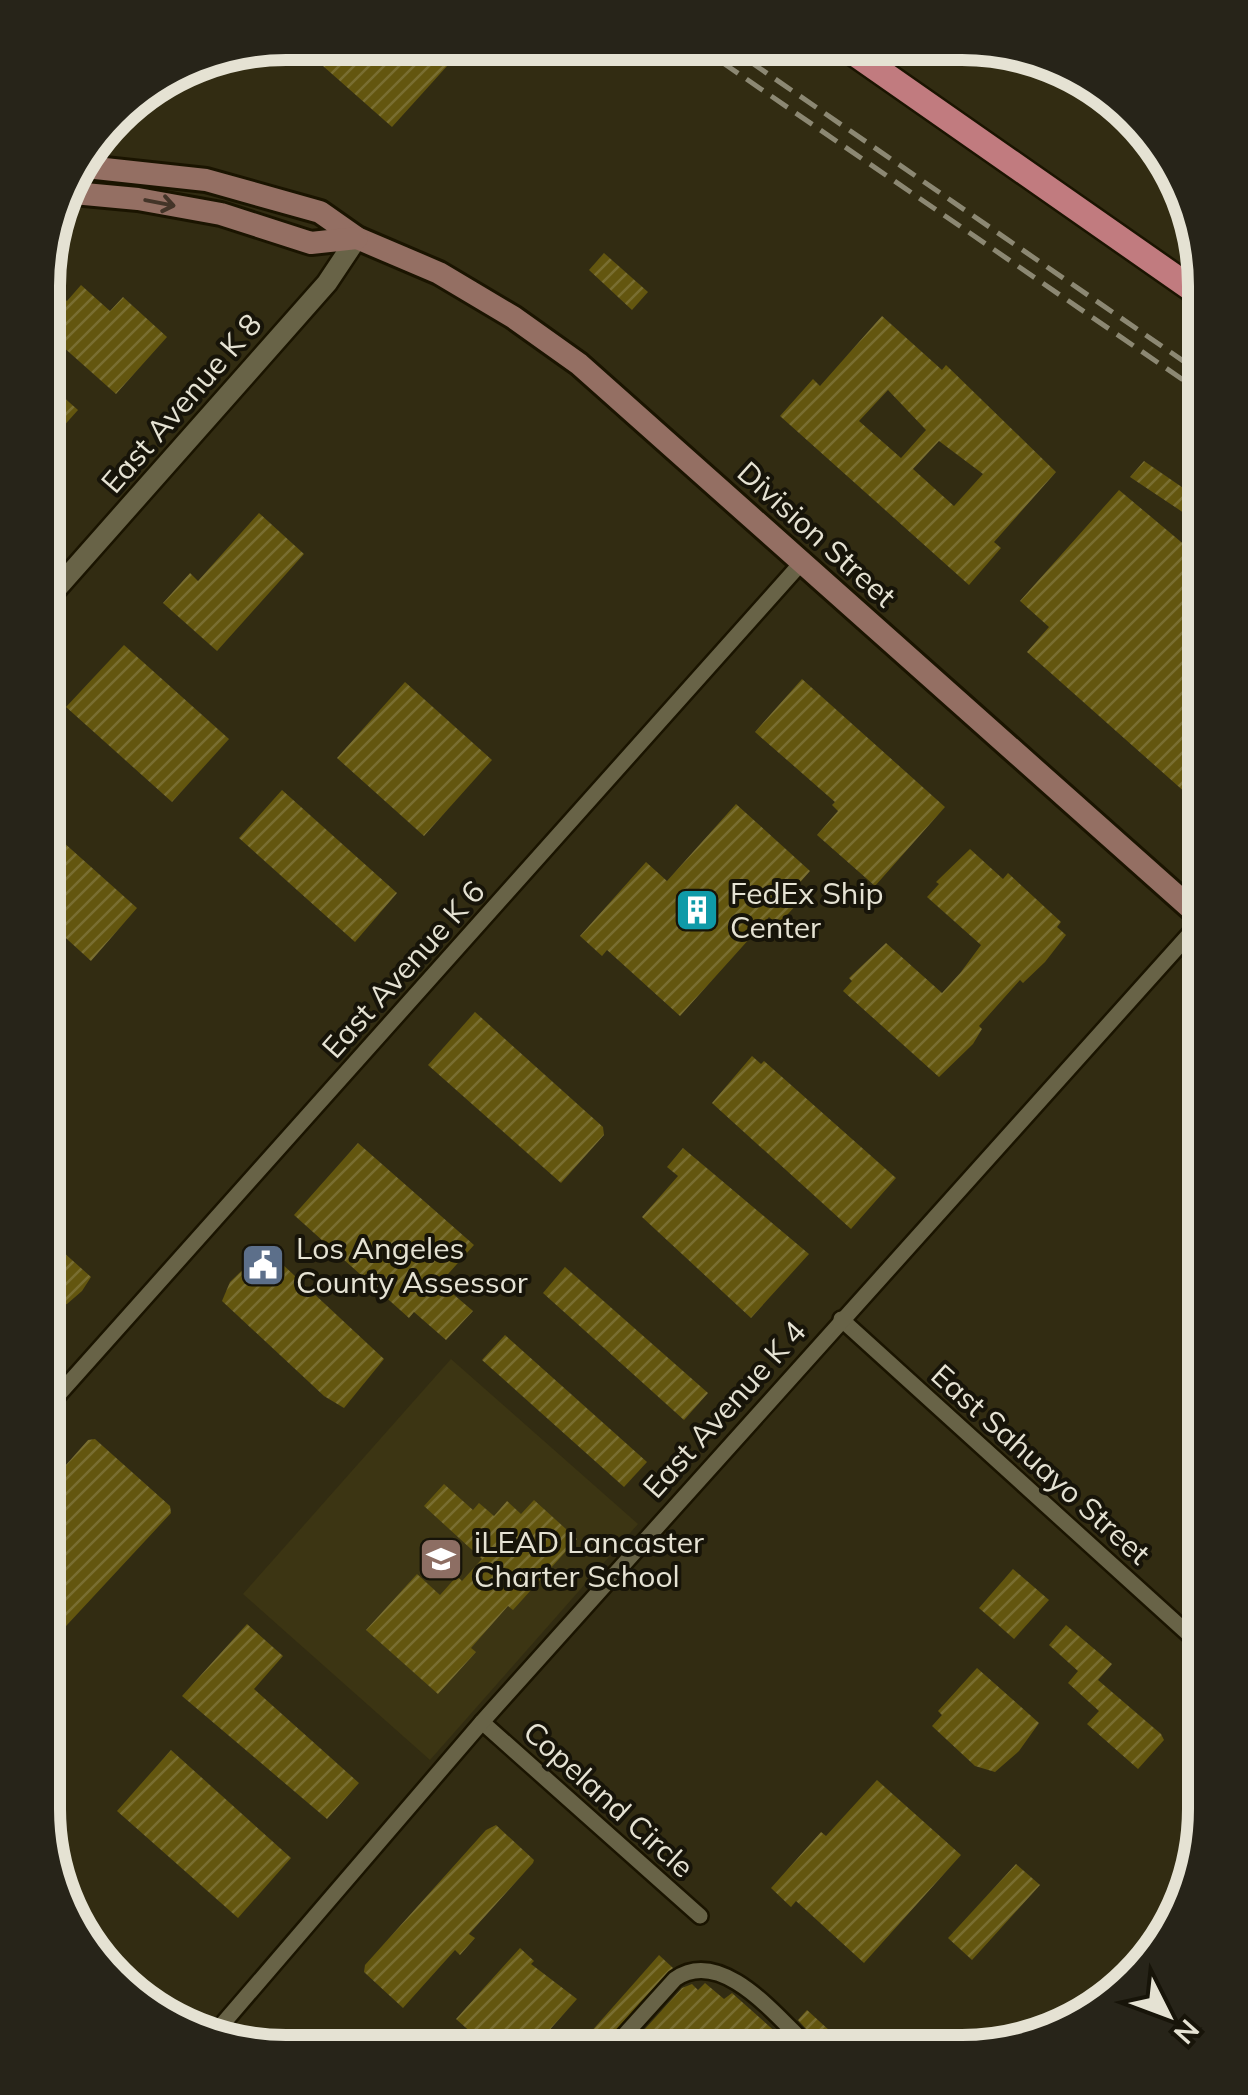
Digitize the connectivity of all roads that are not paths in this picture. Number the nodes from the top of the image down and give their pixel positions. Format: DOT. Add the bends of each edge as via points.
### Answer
graph roads {
  1 [pos="864,60"];
  2 [pos="93,167"];
  3 [pos="80,193"];
  4 [pos="357,238"];
  5 [pos="1188,285"];
  6 [pos="804,561"];
  7 [pos="60,585"];
  8 [pos="1188,906"];
  9 [pos="1188,938"];
  10 [pos="841,1319"];
  11 [pos="60,1393"];
  12 [pos="1188,1634"];
  13 [pos="482,1722"];
  14 [pos="700,1916"];
  15 [pos="222,2025"];
  16 [pos="625,2035"];
  17 [pos="795,2035"];
  1 -- 5 [label="main road"];
  2 -- 4 [label="main road, Division Street" via="243,190 320,212"];
  3 -- 4 [label="main road, one-way" via="222,214 311,242"];
  4 -- 6 [label="main road, Division Street" via="439,273 579,364"];
  4 -- 7 [label="street, East Avenue K 8" via="327,283"];
  6 -- 8 [label="main road, Division Street"];
  6 -- 11 [label="street, East Avenue K 6"];
  9 -- 10 [label="street, East Avenue K 4"];
  10 -- 12 [label="street, East Sahuayo Street"];
  10 -- 13 [label="street, East Avenue K 4"];
  13 -- 14 [label="street, Copeland Circle"];
  13 -- 15 [label="street, East Avenue K 4"];
  16 -- 17 [label="street" via="688,1969 706,1968 727,1973"];
}
